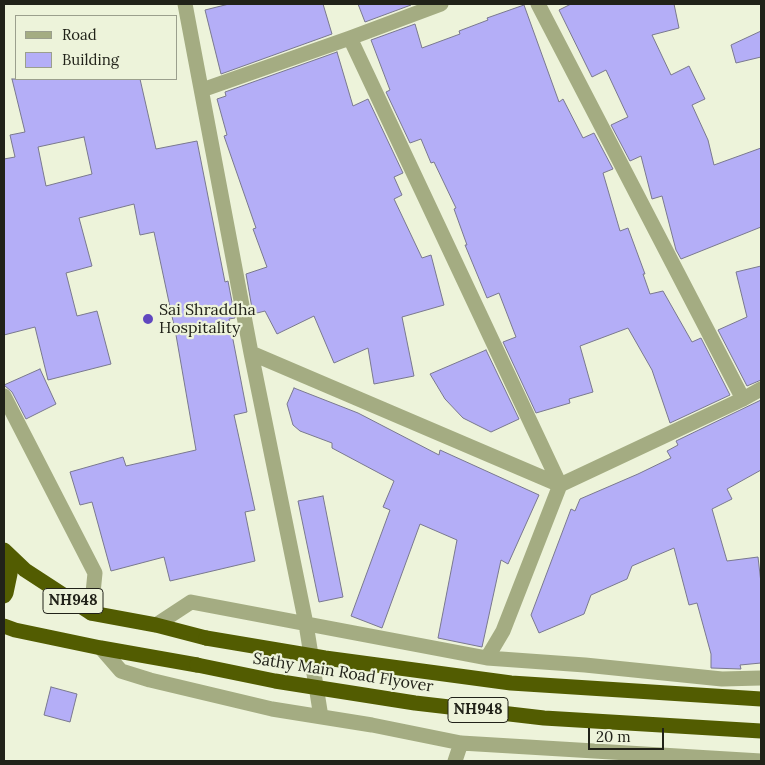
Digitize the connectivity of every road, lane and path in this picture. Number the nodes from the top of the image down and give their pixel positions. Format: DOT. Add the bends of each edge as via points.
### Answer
graph roads {
  1 [pos="185,4"];
  2 [pos="441,4"];
  3 [pos="538,4"];
  4 [pos="350,38"];
  5 [pos="202,90"];
  6 [pos="251,353"];
  7 [pos="761,389"];
  8 [pos="4,396"];
  9 [pos="744,400"];
  10 [pos="560,484"];
  11 [pos="7,553"];
  12 [pos="4,596"];
  13 [pos="91,613"];
  14 [pos="306,624"];
  15 [pos="156,625"];
  16 [pos="4,626"];
  17 [pos="101,648"];
  18 [pos="487,658"];
  19 [pos="761,678"];
  20 [pos="761,699"];
  21 [pos="321,717"];
  22 [pos="761,731"];
  23 [pos="461,743"];
  24 [pos="455,761"];
  25 [pos="761,761"];
  1 -- 5 [label="street"];
  2 -- 4 [label="street"];
  3 -- 9 [label="street"];
  4 -- 5 [label="street"];
  4 -- 10 [label="street"];
  5 -- 6 [label="street"];
  6 -- 10 [label="street"];
  6 -- 14 [label="street"];
  7 -- 9 [label="street"];
  8 -- 13 [label="street" via="95,573"];
  9 -- 10 [label="street"];
  10 -- 18 [label="street" via="504,631"];
  11 -- 12 [label="highway" via="10,574"];
  11 -- 13 [label="highway, NH948" via="25,570"];
  13 -- 15 [label="highway, NH948"];
  14 -- 15 [label="street" via="191,602"];
  14 -- 18 [label="street"];
  14 -- 21 [label="street"];
  15 -- 20 [label="highway, Sathy Main Road Flyover / NH948, bridge" via="206,638 325,658 511,683"];
  16 -- 17 [label="highway, NH948"];
  17 -- 21 [label="street" via="121,671 272,709"];
  17 -- 22 [label="highway, Sathy Main Road Flyover / NH948, bridge" via="415,704 544,718"];
  18 -- 19 [label="street" via="722,679"];
  21 -- 23 [label="street"];
  23 -- 24 [label="street"];
  23 -- 25 [label="street"];
}
